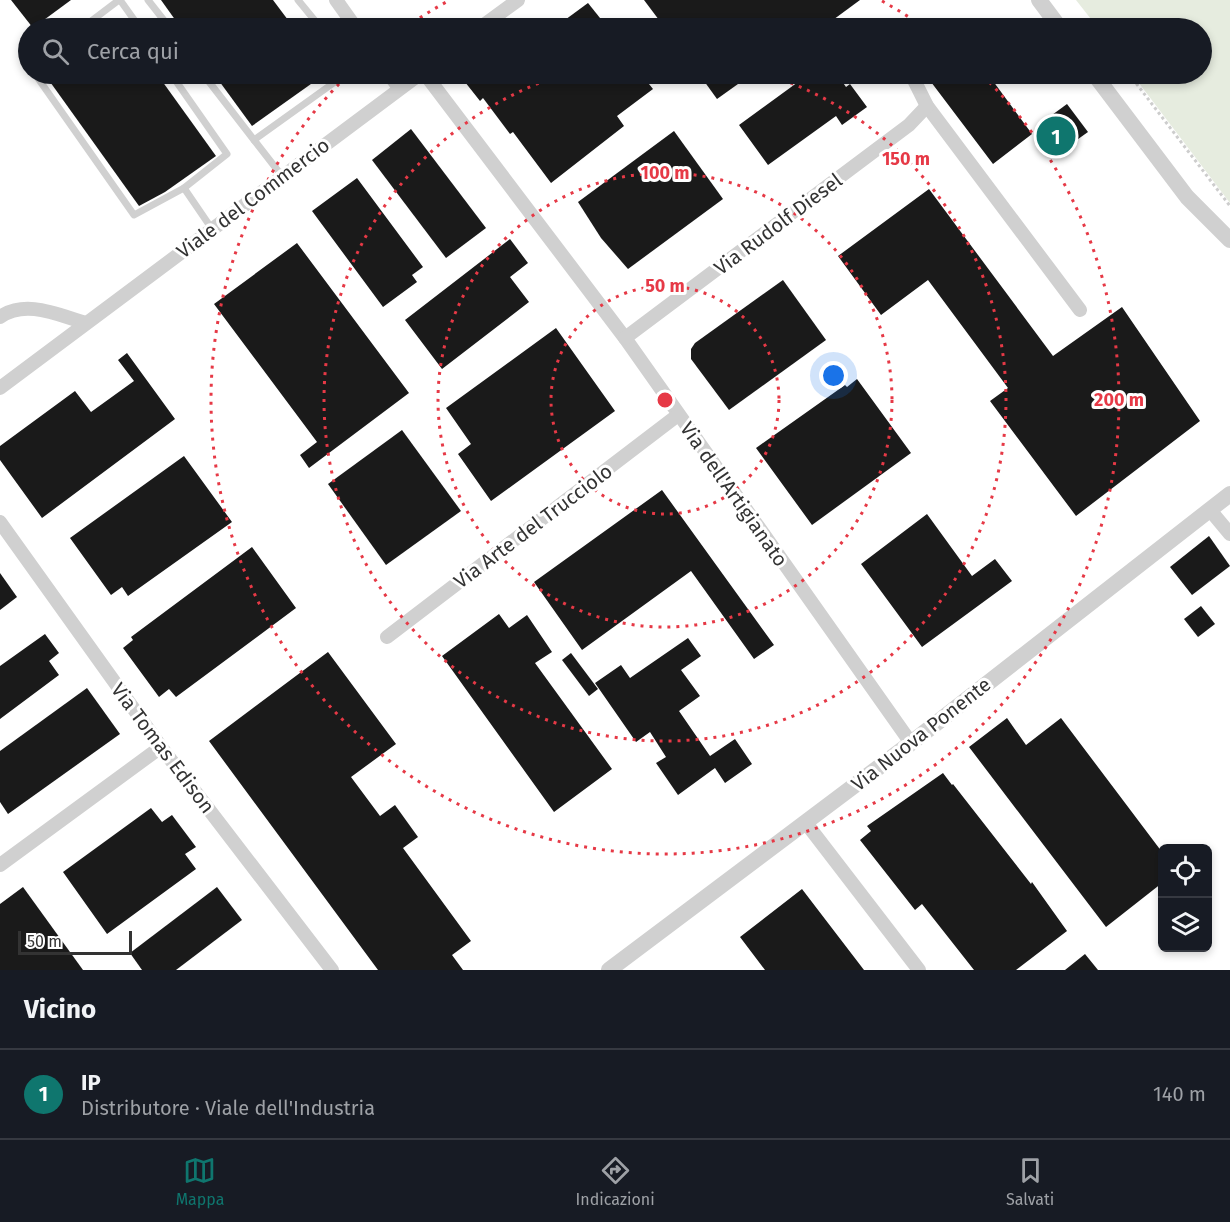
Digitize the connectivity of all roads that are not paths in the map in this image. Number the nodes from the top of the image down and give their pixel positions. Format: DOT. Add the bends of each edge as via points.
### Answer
graph roads {
  1 [pos="120,0"];
  2 [pos="148,0"];
  3 [pos="298,0"];
  4 [pos="336,0"];
  5 [pos="518,0"];
  6 [pos="1039,0"];
  7 [pos="96,18"];
  8 [pos="133,18"];
  9 [pos="162,18"];
  10 [pos="313,18"];
  11 [pos="349,18"];
  12 [pos="494,18"];
  13 [pos="1052,18"];
  14 [pos="42,84"];
  15 [pos="178,84"];
  16 [pos="211,84"];
  17 [pos="332,84"];
  18 [pos="396,84"];
  19 [pos="405,84"];
  20 [pos="433,84"];
  21 [pos="916,84"];
  22 [pos="1102,84"];
  23 [pos="399,88"];
  24 [pos="927,106"];
  25 [pos="254,140"];
  26 [pos="282,176"];
  27 [pos="184,188"];
  28 [pos="212,229"];
  29 [pos="1230,240"];
  30 [pos="1080,310"];
  31 [pos="0,317"];
  32 [pos="86,322"];
  33 [pos="625,338"];
  34 [pos="0,388"];
  35 [pos="678,415"];
  36 [pos="1230,495"];
  37 [pos="1210,510"];
  38 [pos="0,522"];
  39 [pos="1230,534"];
  40 [pos="387,637"];
  41 [pos="911,743"];
  42 [pos="161,747"];
  43 [pos="806,823"];
  44 [pos="0,865"];
  45 [pos="332,970"];
  46 [pos="609,970"];
  47 [pos="919,970"];
  1 -- 7 [label="lane"];
  1 -- 8 [label="lane"];
  2 -- 9 [label="lane"];
  3 -- 10 [label="lane"];
  4 -- 11 [label="street"];
  5 -- 12 [label="street"];
  6 -- 13 [label="street"];
  14 -- 27 [label="lane" via="134,215"];
  15 -- 27 [label="lane" via="227,154"];
  16 -- 25 [label="lane"];
  17 -- 25 [label="lane"];
  18 -- 23 [label="street"];
  19 -- 23 [label="street, Viale del Commercio"];
  20 -- 33 [label="street, Via dell'Artigianato"];
  21 -- 24 [label="street"];
  22 -- 29 [label="street" via="1187,197"];
  23 -- 26 [label="street, Viale del Commercio"];
  24 -- 30 [label="street"];
  24 -- 33 [label="street, Via Rudolf Diesel" via="909,125"];
  25 -- 26 [label="lane"];
  26 -- 28 [label="street, Viale del Commercio"];
  27 -- 28 [label="lane"];
  28 -- 32 [label="street, Viale del Commercio"];
  31 -- 32 [label="street" via="30,308"];
  32 -- 34 [label="street, Viale del Commercio"];
  33 -- 35 [label="street, Via dell'Artigianato"];
  35 -- 40 [label="street, Via Arte del Trucciolo"];
  35 -- 41 [label="street, Via dell'Artigianato"];
  36 -- 37 [label="street, Via Nuova Ponente"];
  37 -- 39 [label="street"];
  37 -- 41 [label="street, Via Nuova Ponente"];
  38 -- 42 [label="street, Via Tomas Edison"];
  41 -- 43 [label="street, Via Nuova Ponente"];
  42 -- 44 [label="street"];
  42 -- 45 [label="street, Via Tomas Edison"];
  43 -- 46 [label="street, Via Nuova Ponente"];
  43 -- 47 [label="street"];
}
